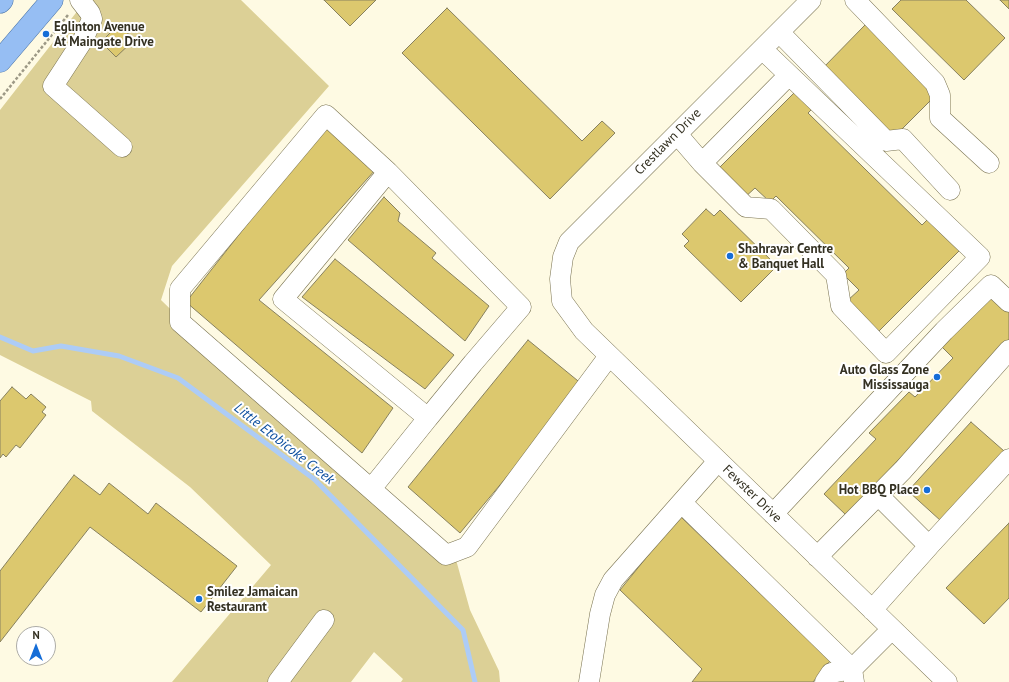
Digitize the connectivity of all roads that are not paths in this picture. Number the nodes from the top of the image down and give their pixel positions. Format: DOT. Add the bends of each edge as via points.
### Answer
graph roads {
  1 [pos="52,0"];
  2 [pos="80,0"];
  3 [pos="811,0"];
  4 [pos="855,0"];
  5 [pos="779,32"];
  6 [pos="762,49"];
  7 [pos="0,61"];
  8 [pos="789,75"];
  9 [pos="676,134"];
  10 [pos="122,147"];
  11 [pos="702,163"];
  12 [pos="989,163"];
  13 [pos="388,172"];
  14 [pos="950,190"];
  15 [pos="562,302"];
  16 [pos="1009,302"];
  17 [pos="1009,350"];
  18 [pos="609,356"];
  19 [pos="428,418"];
  20 [pos="1009,460"];
  21 [pos="718,461"];
  22 [pos="371,489"];
  23 [pos="878,495"];
  24 [pos="682,503"];
  25 [pos="772,514"];
  26 [pos="928,546"];
  27 [pos="817,557"];
  28 [pos="872,610"];
  29 [pos="324,620"];
  30 [pos="892,629"];
  31 [pos="853,676"];
  32 [pos="278,682"];
  33 [pos="589,682"];
  34 [pos="825,682"];
  35 [pos="946,682"];
  1 -- 7 [label="main road"];
  2 -- 10 [label="street" via="92,19 83,40 53,86"];
  3 -- 5 [label="street, Crestlawn Drive"];
  4 -- 12 [label="street" via="935,83 940,95 940,118"];
  5 -- 6 [label="street, Crestlawn Drive"];
  5 -- 14 [label="street" via="886,141 903,139"];
  6 -- 8 [label="street"];
  6 -- 9 [label="street, Crestlawn Drive"];
  8 -- 11 [label="street"];
  8 -- 11 [label="street" via="980,257 886,353 841,306 836,275 770,209 746,207"];
  9 -- 11 [label="street"];
  9 -- 15 [label="street, Crestlawn Drive" via="569,242 563,257 560,279"];
  13 -- 19 [label="street" via="521,307"];
  13 -- 19 [label="street" via="283,299"];
  13 -- 22 [label="street" via="326,115 180,289 180,322"];
  15 -- 18 [label="street, Fewster Drive" via="584,331"];
  16 -- 25 [label="street" via="990,285"];
  17 -- 23 [label="street"];
  18 -- 21 [label="street, Fewster Drive"];
  18 -- 22 [label="street" via="467,547 446,555"];
  19 -- 22 [label="street"];
  20 -- 26 [label="street"];
  21 -- 24 [label="street"];
  21 -- 25 [label="street, Fewster Drive"];
  23 -- 26 [label="street"];
  23 -- 27 [label="street"];
  24 -- 31 [label="street"];
  24 -- 33 [label="street" via="613,580 605,595"];
  25 -- 27 [label="street, Fewster Drive"];
  26 -- 28 [label="street"];
  27 -- 28 [label="street, Fewster Drive"];
  28 -- 30 [label="street, Fewster Drive"];
  29 -- 32 [label="street"];
  30 -- 31 [label="street"];
  30 -- 35 [label="street, Fewster Drive"];
  31 -- 34 [label="street" via="831,673"];
}
